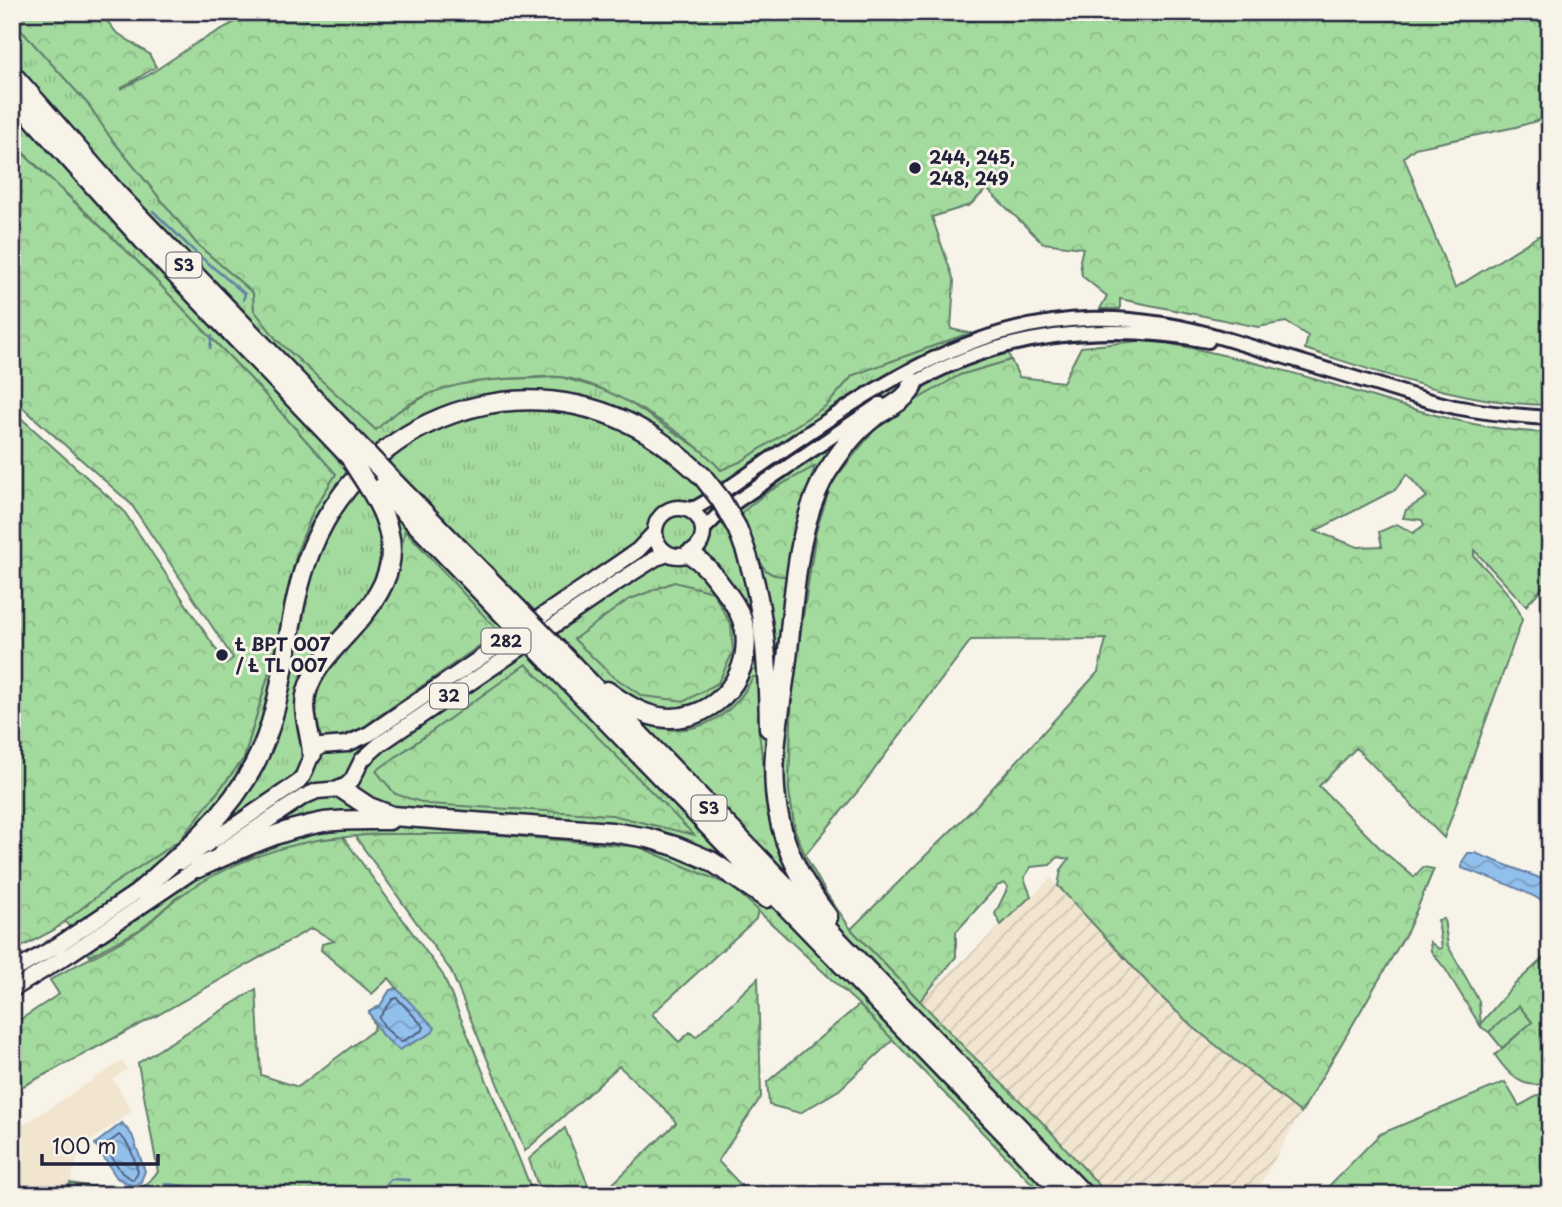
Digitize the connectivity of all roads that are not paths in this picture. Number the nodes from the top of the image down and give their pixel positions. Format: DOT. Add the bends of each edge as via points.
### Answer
graph roads {
  1 [pos="12,74"];
  2 [pos="12,95"];
  3 [pos="1267,353"];
  4 [pos="914,383"];
  5 [pos="1550,418"];
  6 [pos="354,456"];
  7 [pos="375,479"];
  8 [pos="688,509"];
  9 [pos="703,530"];
  10 [pos="655,532"];
  11 [pos="668,554"];
  12 [pos="690,554"];
  13 [pos="550,653"];
  14 [pos="340,745"];
  15 [pos="310,760"];
  16 [pos="355,774"];
  17 [pos="774,783"];
  18 [pos="334,790"];
  19 [pos="425,820"];
  20 [pos="198,867"];
  21 [pos="141,890"];
  22 [pos="808,930"];
  23 [pos="863,967"];
  24 [pos="12,972"];
  25 [pos="12,990"];
  26 [pos="1065,1195"];
  27 [pos="1084,1195"];
  1 -- 6 [label="highway, S3"];
  2 -- 6 [label="highway, S3" via="152,250"];
  3 -- 4 [label="main road" via="1150,332 1083,332 1002,347"];
  3 -- 5 [label="main road" via="1453,406"];
  3 -- 8 [label="main road" via="1186,328 1133,319 1081,319 1002,332 908,370 722,493"];
  4 -- 9 [label="main road" via="771,477"];
  4 -- 17 [label="highway" via="912,392 865,424 841,451 815,499 797,581 775,740"];
  6 -- 7 [label="highway, S3, bridge"];
  7 -- 13 [label="highway, S3, bridge"];
  7 -- 15 [label="highway" via="389,526 387,575 371,607 327,656 309,685 304,706"];
  8 -- 9 [label="main road"];
  8 -- 10 [label="main road" via="665,512"];
  9 -- 12 [label="main road" via="700,544"];
  10 -- 11 [label="main road"];
  10 -- 14 [label="main road, 282" via="630,555 391,719"];
  11 -- 12 [label="main road, 32"];
  11 -- 16 [label="main road, 32" via="614,584 380,744 362,760"];
  12 -- 13 [label="highway" via="704,564 736,606 745,629 739,673 727,693 710,707 674,718 643,712 606,690 570,655"];
  13 -- 22 [label="highway, S3"];
  13 -- 23 [label="highway, S3"];
  14 -- 15 [label="main road" via="321,746"];
  14 -- 16 [label="main road" via="353,756"];
  15 -- 18 [label="main road" via="315,783"];
  15 -- 21 [label="main road" via="291,788"];
  16 -- 18 [label="main road, 32"];
  17 -- 21 [label="highway, bridge" via="760,603 737,528 721,500 703,477 667,447 626,422 572,405 538,400 498,402 453,412 429,423 382,452 337,500 300,580 276,703 254,766 218,817"];
  17 -- 23 [label="highway" via="793,862"];
  18 -- 19 [label="highway" via="384,814"];
  18 -- 20 [label="main road, 32" via="317,791 289,806"];
  19 -- 20 [label="highway" via="348,820 308,826 254,842"];
  19 -- 22 [label="highway" via="648,838 719,866"];
  20 -- 25 [label="main road, 32"];
  21 -- 24 [label="main road"];
  22 -- 26 [label="highway, S3"];
  23 -- 27 [label="highway, S3"];
}
